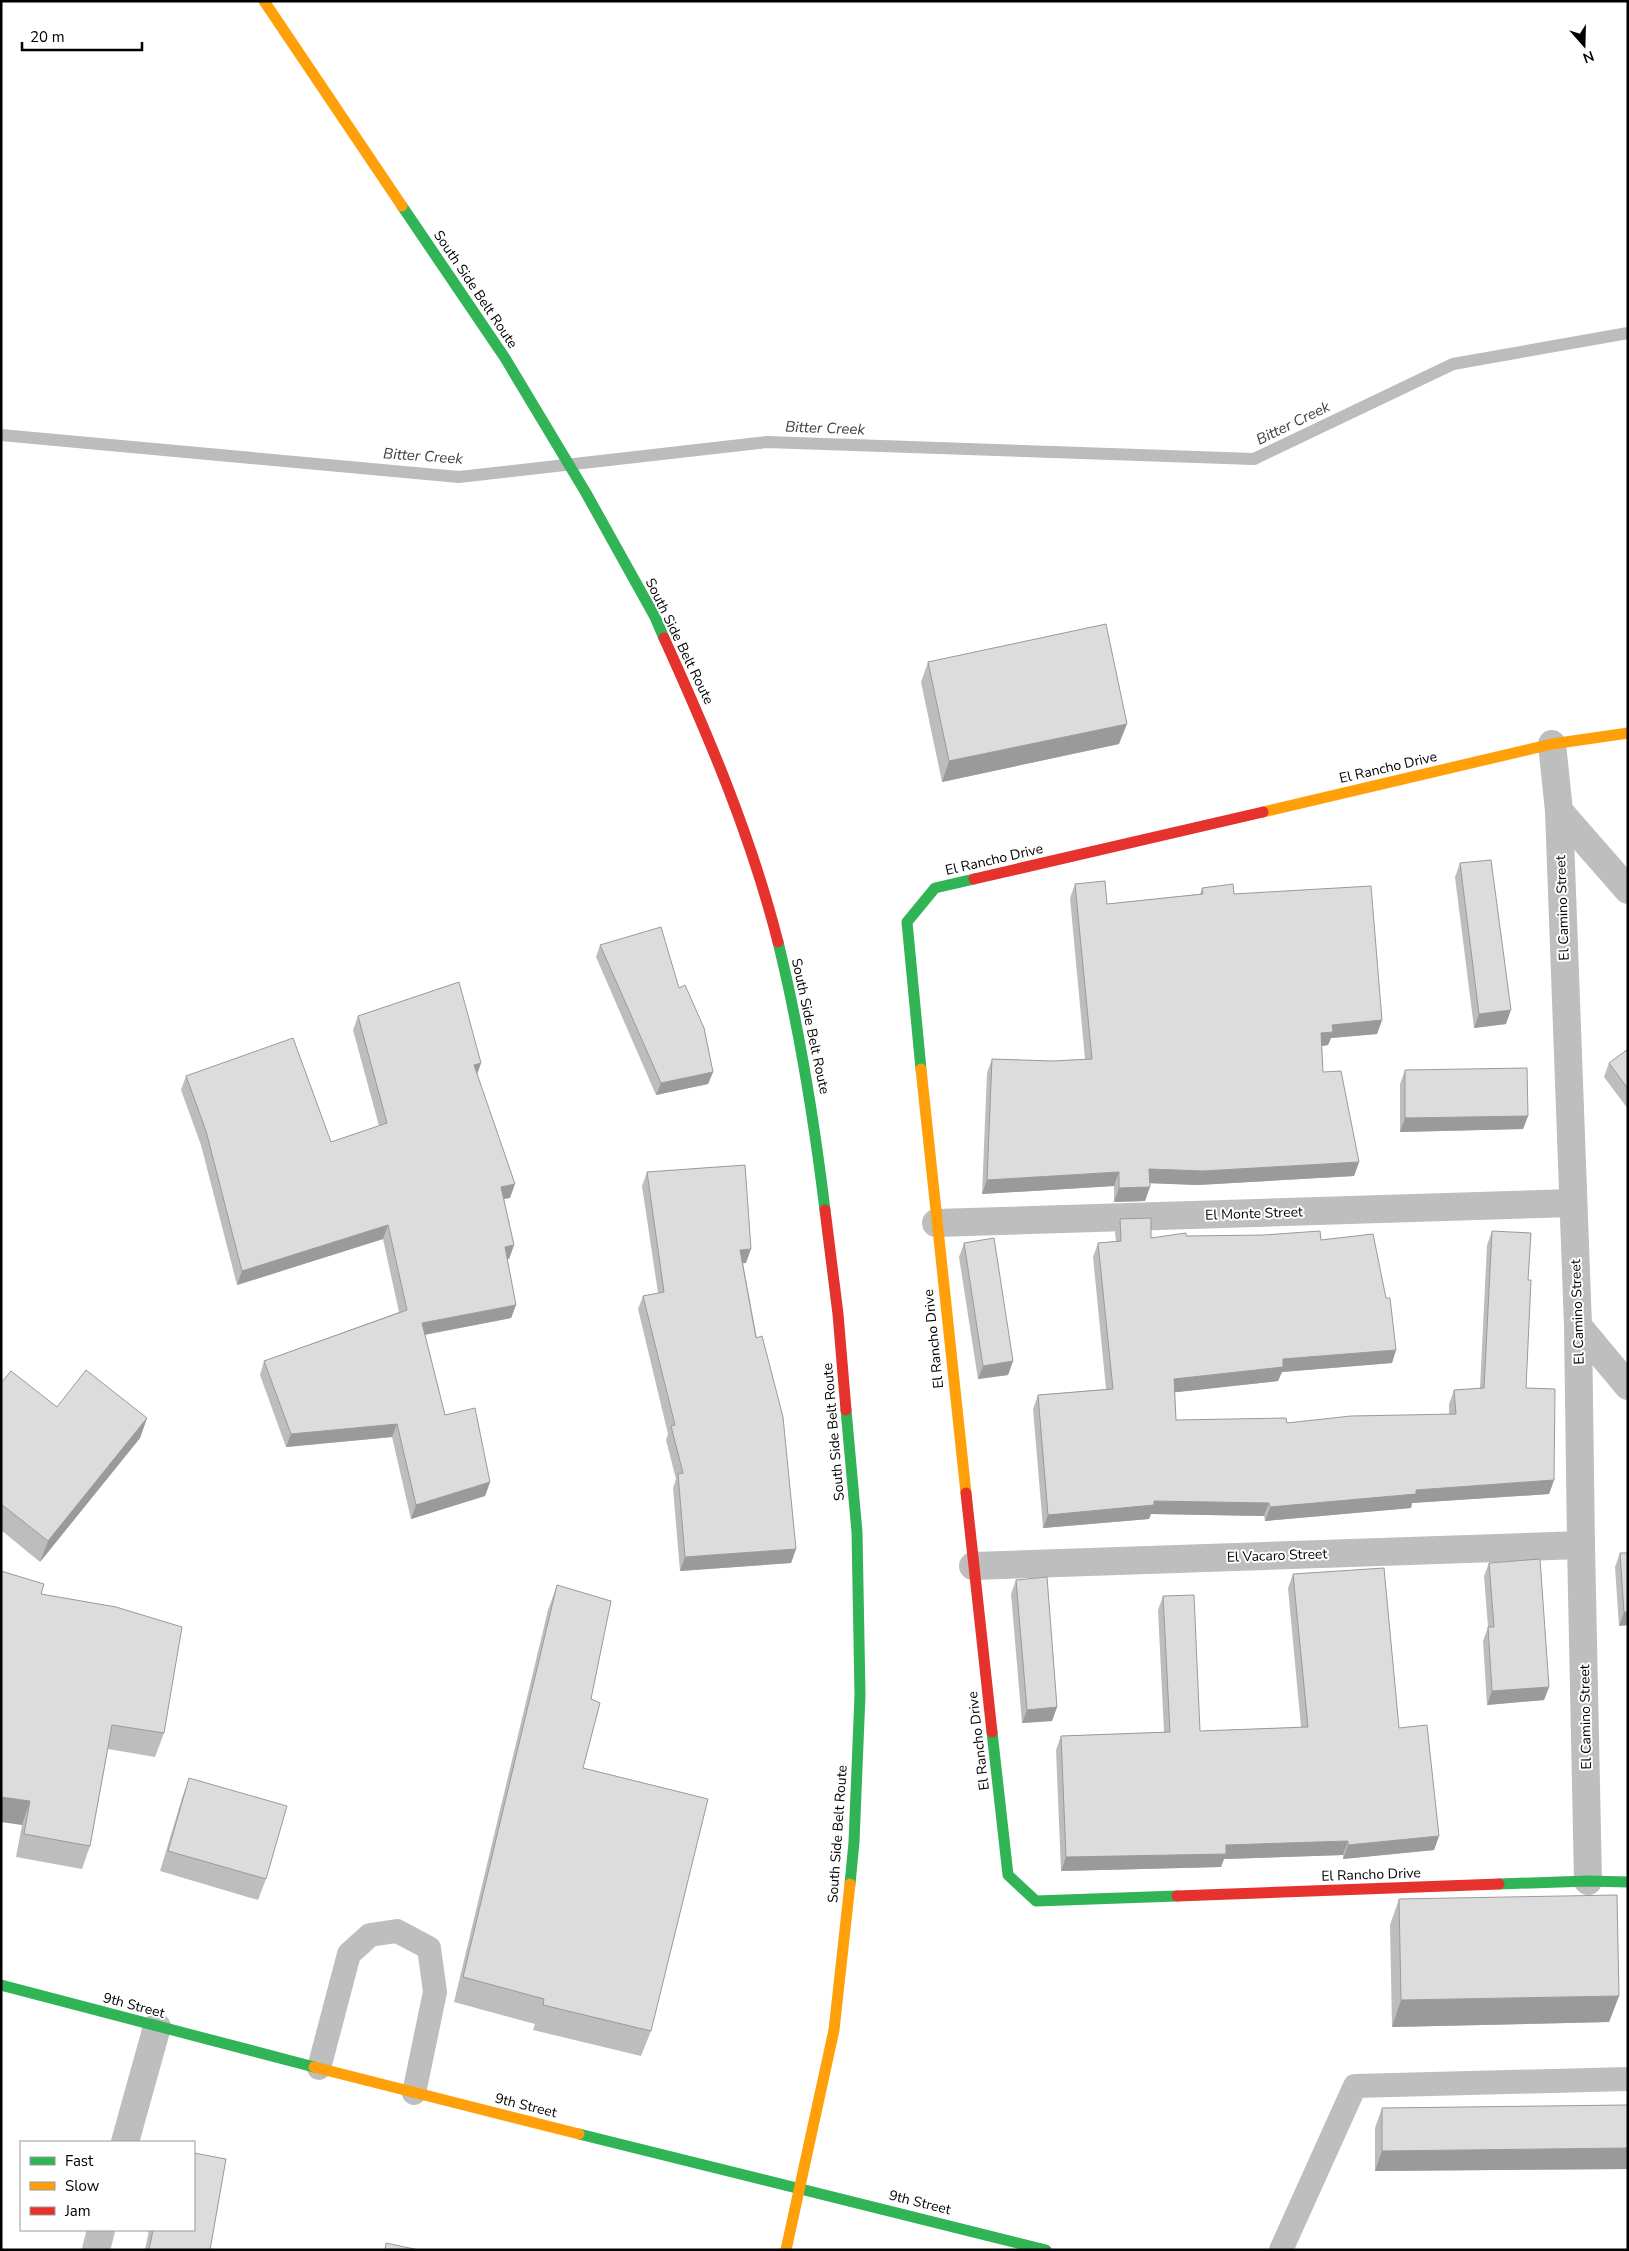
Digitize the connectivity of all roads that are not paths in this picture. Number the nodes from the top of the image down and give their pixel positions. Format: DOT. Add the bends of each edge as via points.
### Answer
graph roads {
  1 [pos="264,1"];
  2 [pos="1628,733"];
  3 [pos="1552,744"];
  4 [pos="1559,812"];
  5 [pos="1628,890"];
  6 [pos="1573,1203"];
  7 [pos="936,1223"];
  8 [pos="1578,1326"];
  9 [pos="1628,1386"];
  10 [pos="1581,1545"];
  11 [pos="973,1566"];
  12 [pos="1588,1881"];
  13 [pos="1628,1882"];
  14 [pos="1,1985"];
  15 [pos="157,2027"];
  16 [pos="319,2068"];
  17 [pos="1628,2079"];
  18 [pos="414,2093"];
  19 [pos="125,2141"];
  20 [pos="801,2188"];
  21 [pos="101,2231"];
  22 [pos="96,2250"];
  23 [pos="786,2250"];
  24 [pos="1046,2250"];
  25 [pos="1280,2250"];
  1 -- 20 [label="main road, South Side Belt Route" via="505,358 581,484 654,617 712,743 765,891 797,1021 815,1125 838,1314 857,1532 860,1695 854,1842 834,2030"];
  2 -- 3 [label="main road, El Rancho Drive"];
  3 -- 4 [label="street, El Camino Street"];
  3 -- 7 [label="main road, El Rancho Drive" via="935,888 907,922"];
  4 -- 5 [label="street"];
  4 -- 6 [label="street, El Camino Street"];
  6 -- 7 [label="street, El Monte Street"];
  6 -- 8 [label="street, El Camino Street"];
  7 -- 11 [label="main road, El Rancho Drive"];
  8 -- 9 [label="street"];
  8 -- 10 [label="street, El Camino Street"];
  10 -- 11 [label="street, El Vacaro Street"];
  10 -- 12 [label="street, El Camino Street"];
  11 -- 12 [label="main road, El Rancho Drive" via="1008,1875 1036,1901"];
  12 -- 13 [label="main road, El Rancho Drive"];
  14 -- 15 [label="main road, 9th Street"];
  15 -- 16 [label="main road, 9th Street"];
  15 -- 19 [label="street"];
  16 -- 18 [label="main road, 9th Street"];
  16 -- 18 [label="lane" via="349,1954 370,1935 397,1931 429,1948 435,1992"];
  17 -- 25 [label="lane" via="1354,2086"];
  18 -- 20 [label="main road, 9th Street"];
  20 -- 23 [label="main road, South Side Belt Route"];
  20 -- 24 [label="main road, 9th Street"];
  21 -- 22 [label="street"];
}
